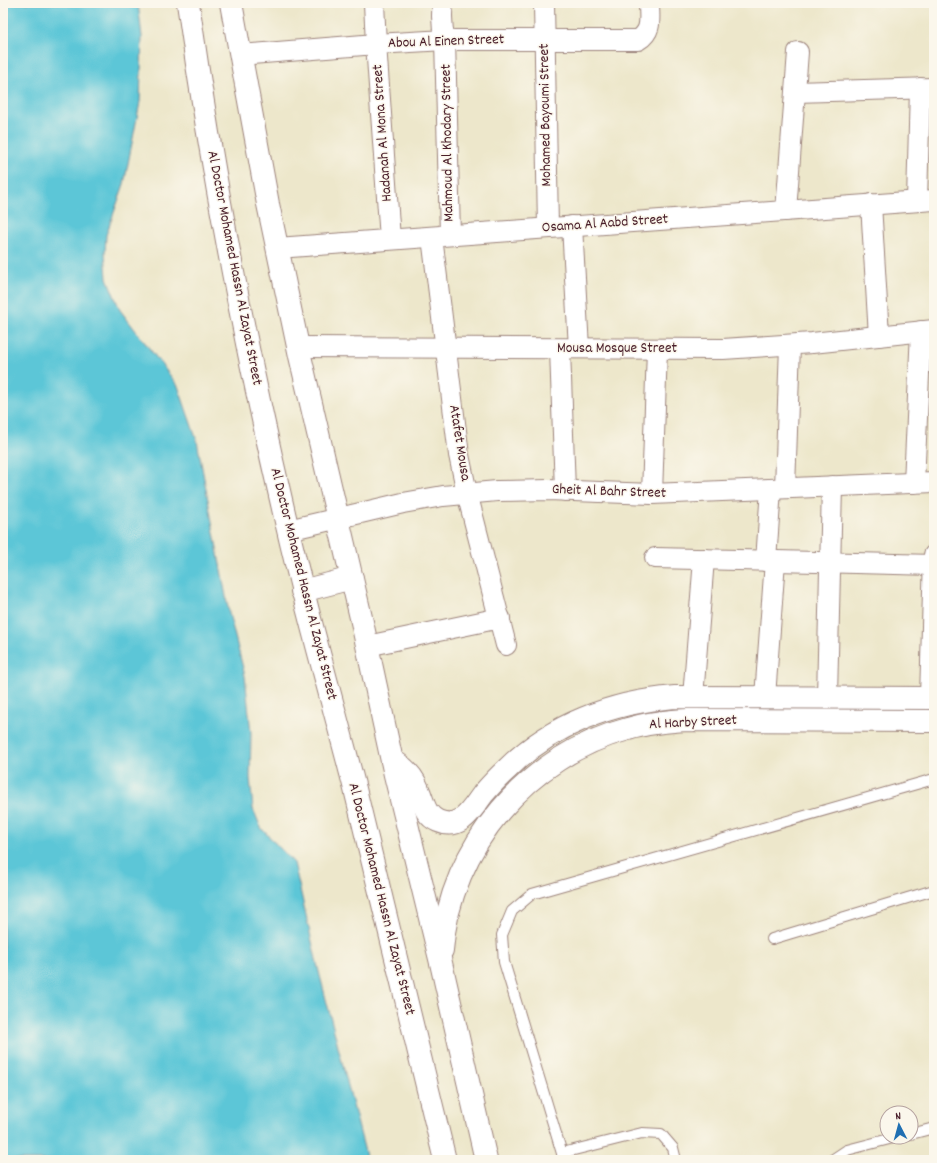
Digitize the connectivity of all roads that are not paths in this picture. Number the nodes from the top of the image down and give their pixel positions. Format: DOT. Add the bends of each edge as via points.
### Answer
graph roads {
  1 [pos="188,3"];
  2 [pos="231,3"];
  3 [pos="374,3"];
  4 [pos="443,3"];
  5 [pos="544,3"];
  6 [pos="649,3"];
  7 [pos="445,40"];
  8 [pos="544,40"];
  9 [pos="376,44"];
  10 [pos="798,52"];
  11 [pos="240,55"];
  12 [pos="927,88"];
  13 [pos="795,92"];
  14 [pos="925,201"];
  15 [pos="871,204"];
  16 [pos="786,211"];
  17 [pos="572,226"];
  18 [pos="548,228"];
  19 [pos="441,236"];
  20 [pos="390,239"];
  21 [pos="277,248"];
  22 [pos="928,331"];
  23 [pos="878,336"];
  24 [pos="790,345"];
  25 [pos="298,347"];
  26 [pos="445,348"];
  27 [pos="569,348"];
  28 [pos="657,348"];
  29 [pos="934,482"];
  30 [pos="914,483"];
  31 [pos="832,486"];
  32 [pos="778,489"];
  33 [pos="565,491"];
  34 [pos="467,493"];
  35 [pos="652,494"];
  36 [pos="338,518"];
  37 [pos="288,530"];
  38 [pos="934,555"];
  39 [pos="655,558"];
  40 [pos="704,559"];
  41 [pos="770,561"];
  42 [pos="830,563"];
  43 [pos="934,565"];
  44 [pos="352,578"];
  45 [pos="302,591"];
  46 [pos="500,618"];
  47 [pos="506,645"];
  48 [pos="367,646"];
  49 [pos="692,697"];
  50 [pos="765,697"];
  51 [pos="827,697"];
  52 [pos="932,698"];
  53 [pos="578,721"];
  54 [pos="934,722"];
  55 [pos="589,743"];
  56 [pos="392,760"];
  57 [pos="934,779"];
  58 [pos="934,890"];
  59 [pos="772,939"];
  60 [pos="441,963"];
  61 [pos="934,1128"];
  62 [pos="919,1132"];
  63 [pos="879,1142"];
  64 [pos="563,1157"];
  65 [pos="445,1160"];
  66 [pos="486,1160"];
  67 [pos="676,1160"];
  68 [pos="832,1160"];
  1 -- 37 [label="street, Al Doctor Mohamed Hassn Al Zayat Street" via="228,245 255,383"];
  2 -- 11 [label="street"];
  3 -- 9 [label="street, Hadanah Al Mona Street"];
  4 -- 7 [label="street, Mahmoud Al Khodary Street" via="442,23"];
  5 -- 8 [label="street, Mohamed Bayoumi Street"];
  6 -- 8 [label="street, Abou Al Einen Street" via="648,29 645,36 638,40"];
  7 -- 8 [label="street, Abou Al Einen Street"];
  7 -- 9 [label="street, Abou Al Einen Street"];
  7 -- 19 [label="street, Mahmoud Al Khodary Street"];
  8 -- 18 [label="street, Mohamed Bayoumi Street"];
  9 -- 11 [label="street, Abou Al Einen Street"];
  9 -- 20 [label="street, Hadanah Al Mona Street"];
  10 -- 13 [label="street"];
  11 -- 21 [label="street"];
  12 -- 13 [label="street"];
  12 -- 14 [label="street"];
  13 -- 16 [label="street"];
  14 -- 15 [label="street, Osama Al Aabd Street"];
  15 -- 16 [label="street, Osama Al Aabd Street"];
  15 -- 23 [label="street"];
  16 -- 17 [label="street, Osama Al Aabd Street"];
  17 -- 18 [label="street, Osama Al Aabd Street"];
  17 -- 27 [label="street"];
  18 -- 19 [label="street, Osama Al Aabd Street"];
  19 -- 20 [label="street, Osama Al Aabd Street"];
  19 -- 26 [label="street, Atafet Mousa"];
  20 -- 21 [label="street, Osama Al Aabd Street"];
  21 -- 25 [label="street"];
  22 -- 23 [label="street, Mousa Mosque Street"];
  22 -- 30 [label="street"];
  23 -- 24 [label="street, Mousa Mosque Street"];
  24 -- 28 [label="street, Mousa Mosque Street" via="724,349"];
  24 -- 32 [label="street"];
  25 -- 26 [label="street, Mousa Mosque Street"];
  25 -- 36 [label="street"];
  26 -- 27 [label="street, Mousa Mosque Street"];
  26 -- 34 [label="street, Atafet Mousa" via="459,455"];
  27 -- 28 [label="street, Mousa Mosque Street"];
  27 -- 33 [label="street"];
  28 -- 35 [label="street"];
  29 -- 30 [label="street, Gheit Al Bahr Street"];
  30 -- 31 [label="street, Gheit Al Bahr Street"];
  31 -- 32 [label="street, Gheit Al Bahr Street"];
  31 -- 42 [label="street"];
  32 -- 35 [label="street, Gheit Al Bahr Street"];
  32 -- 41 [label="street"];
  33 -- 34 [label="street, Gheit Al Bahr Street" via="514,490"];
  33 -- 35 [label="street, Gheit Al Bahr Street"];
  34 -- 36 [label="street, Gheit Al Bahr Street" via="403,502"];
  34 -- 46 [label="street, Atafet Mousa"];
  36 -- 37 [label="street, Gheit Al Bahr Street"];
  36 -- 44 [label="street"];
  37 -- 45 [label="street, Al Doctor Mohamed Hassn Al Zayat Street"];
  38 -- 43 [label="street"];
  39 -- 40 [label="street"];
  40 -- 41 [label="street"];
  40 -- 49 [label="street"];
  41 -- 42 [label="street"];
  41 -- 50 [label="street"];
  42 -- 43 [label="street"];
  42 -- 51 [label="street"];
  43 -- 52 [label="street"];
  44 -- 45 [label="street"];
  44 -- 48 [label="street"];
  45 -- 65 [label="street, Al Doctor Mohamed Hassn Al Zayat Street" via="352,778"];
  46 -- 47 [label="street, Atafet Mousa"];
  46 -- 48 [label="street"];
  48 -- 56 [label="street"];
  49 -- 50 [label="street, Al Harby Street"];
  49 -- 53 [label="street, Al Harby Street" via="675,696 642,700 609,708"];
  50 -- 51 [label="street, Al Harby Street"];
  51 -- 52 [label="street, Al Harby Street"];
  53 -- 55 [label="street"];
  53 -- 56 [label="street, Al Harby Street" via="548,737 520,758 495,781 469,814 455,822 439,821 426,812 418,789 410,776"];
  54 -- 55 [label="street, Al Harby Street" via="688,720 627,729"];
  55 -- 60 [label="street, Al Harby Street" via="556,761 526,784 500,810 478,840 454,890 445,926"];
  56 -- 60 [label="street"];
  57 -- 64 [label="lane" via="532,894 512,911 502,935 504,962"];
  58 -- 59 [label="lane"];
  60 -- 66 [label="street"];
  61 -- 62 [label="lane"];
  63 -- 68 [label="lane" via="847,1150"];
  64 -- 67 [label="lane" via="642,1133 661,1134 673,1148"];
}
